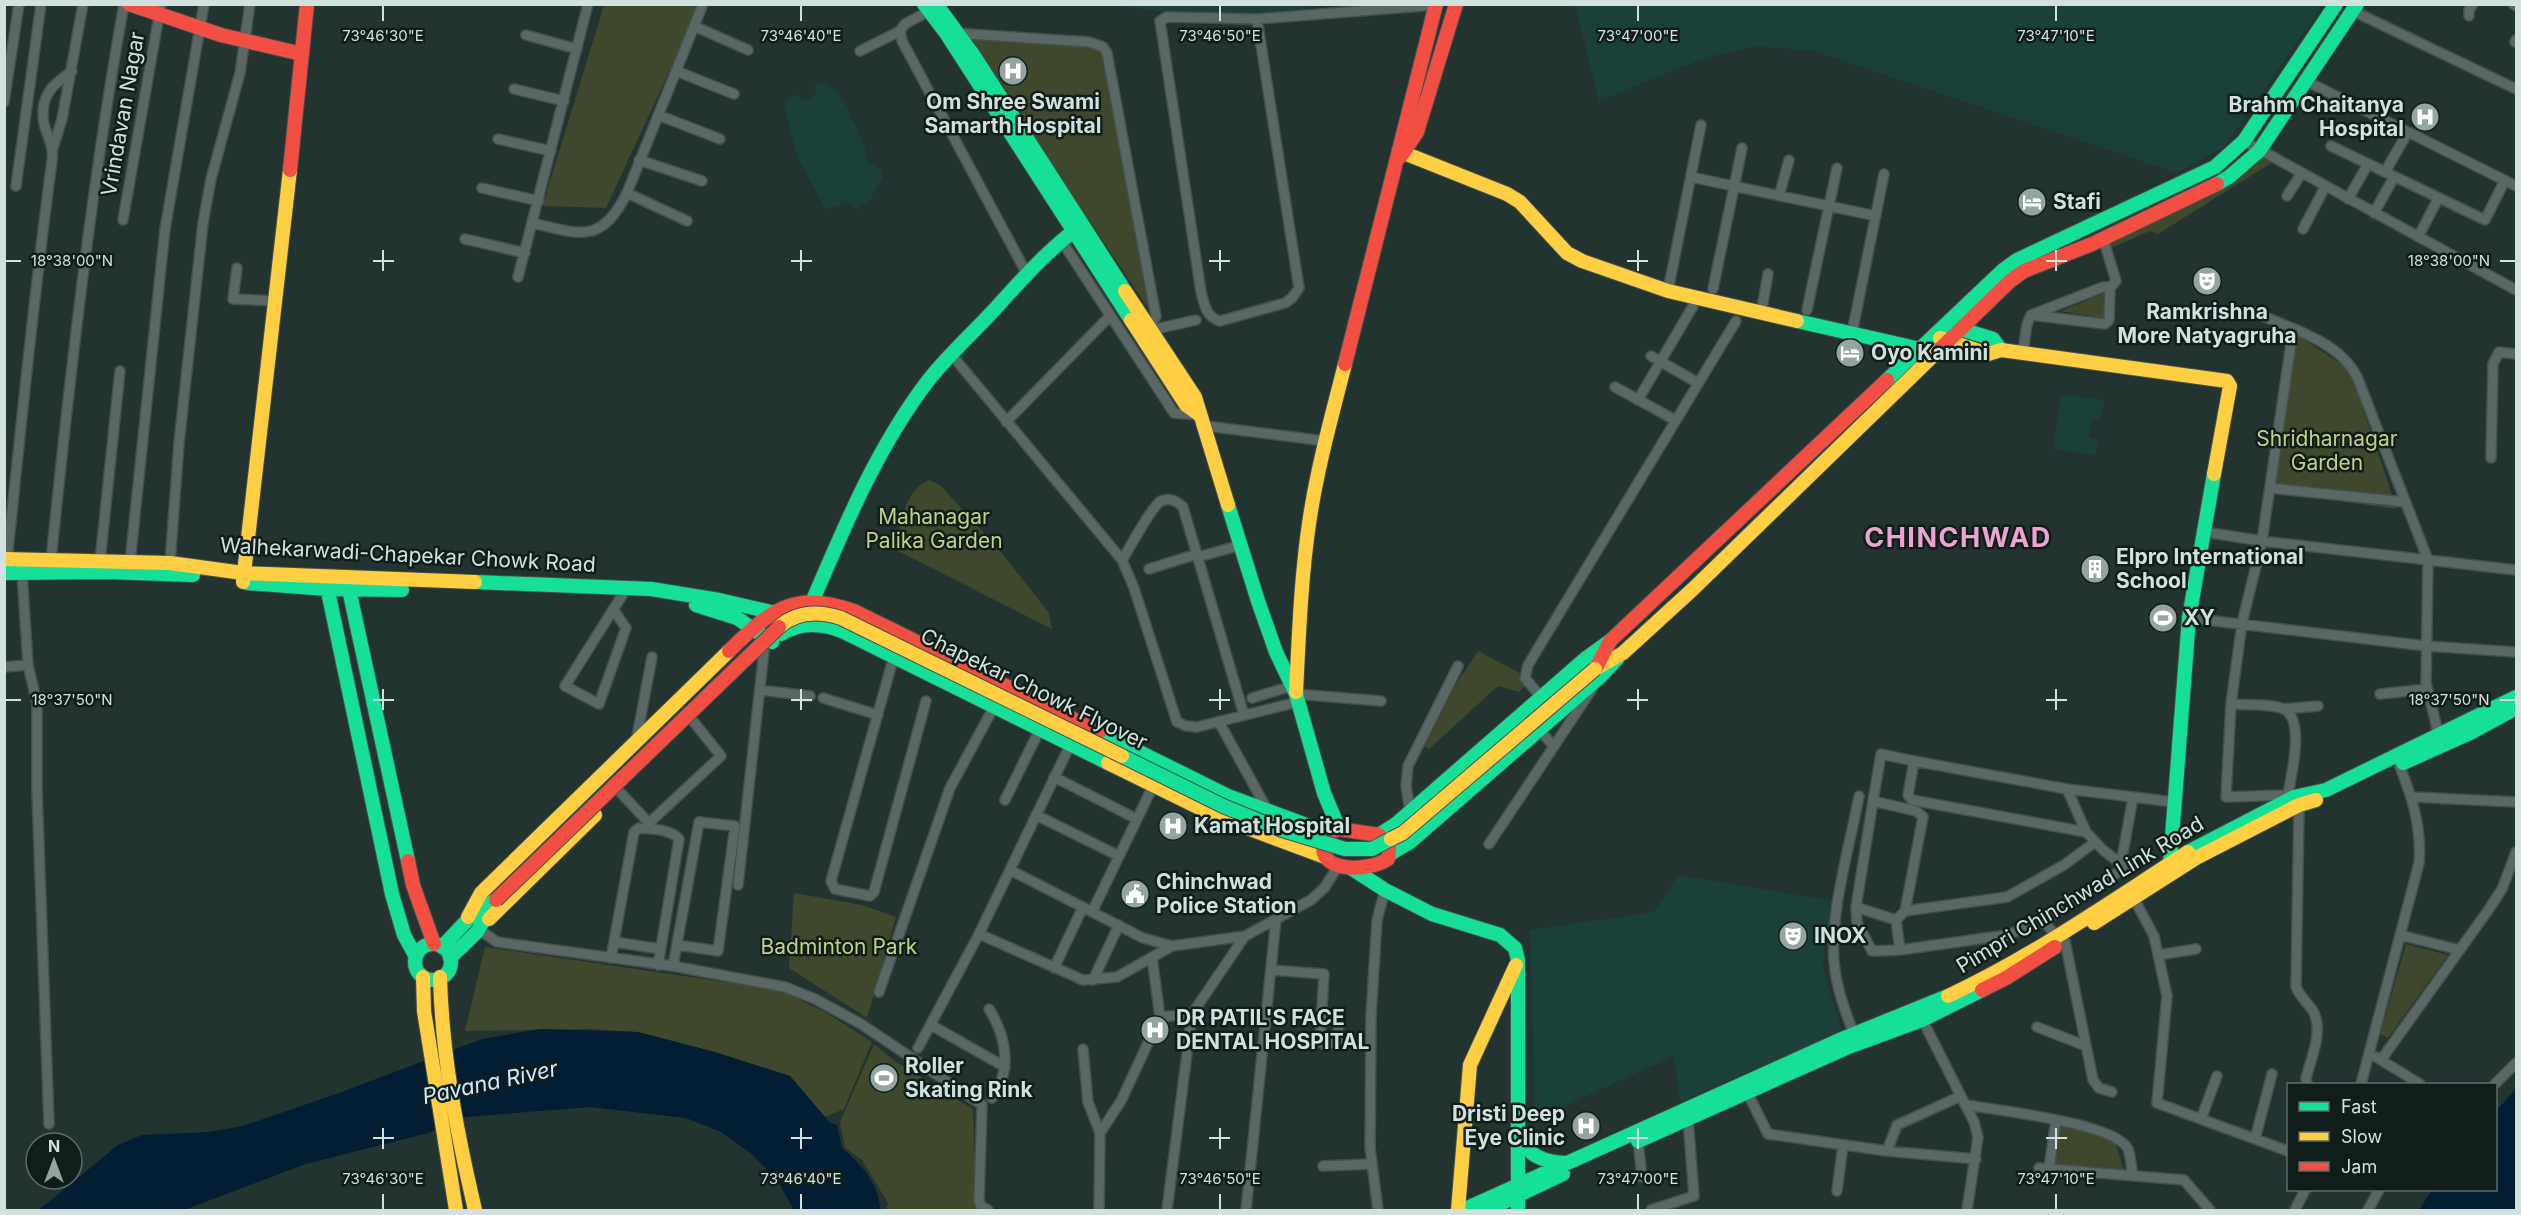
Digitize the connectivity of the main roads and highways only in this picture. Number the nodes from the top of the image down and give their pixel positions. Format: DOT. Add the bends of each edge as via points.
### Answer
graph roads {
  1 [pos="129,4"];
  2 [pos="307,4"];
  3 [pos="1456,4"];
  4 [pos="2336,4"];
  5 [pos="1436,5"];
  6 [pos="930,7"];
  7 [pos="2355,8"];
  8 [pos="160,10"];
  9 [pos="952,33"];
  10 [pos="302,54"];
  11 [pos="1399,155"];
  12 [pos="1078,227"];
  13 [pos="1945,324"];
  14 [pos="1961,329"];
  15 [pos="1933,335"];
  16 [pos="1949,341"];
  17 [pos="1919,348"];
  18 [pos="2001,350"];
  19 [pos="1936,353"];
  20 [pos="1203,420"];
  21 [pos="5,564"];
  22 [pos="196,570"];
  23 [pos="1677,576"];
  24 [pos="243,578"];
  25 [pos="326,583"];
  26 [pos="347,583"];
  27 [pos="1693,589"];
  28 [pos="813,600"];
  29 [pos="771,612"];
  30 [pos="814,624"];
  31 [pos="755,626"];
  32 [pos="791,629"];
  33 [pos="1610,641"];
  34 [pos="768,647"];
  35 [pos="1598,673"];
  36 [pos="1295,694"];
  37 [pos="2517,697"];
  38 [pos="2517,708"];
  39 [pos="1076,734"];
  40 [pos="2440,741"];
  41 [pos="1334,831"];
  42 [pos="1379,835"];
  43 [pos="1325,857"];
  44 [pos="1387,858"];
  45 [pos="1344,867"];
  46 [pos="2172,868"];
  47 [pos="1385,890"];
  48 [pos="496,900"];
  49 [pos="468,917"];
  50 [pos="479,926"];
  51 [pos="442,950"];
  52 [pos="416,957"];
  53 [pos="1518,960"];
  54 [pos="423,977"];
  55 [pos="440,977"];
  56 [pos="1745,1088"];
  57 [pos="1519,1136"];
  58 [pos="454,1151"];
  59 [pos="465,1166"];
  60 [pos="1569,1167"];
  61 [pos="450,1168"];
  62 [pos="1517,1189"];
  63 [pos="456,1210"];
  64 [pos="474,1210"];
  65 [pos="1461,1210"];
  66 [pos="1487,1210"];
  67 [pos="1518,1210"];
  1 -- 8 [label="main road"];
  2 -- 10 [label="main road"];
  3 -- 11 [label="main road" via="1417,132"];
  4 -- 13 [label="main road" via="2244,141 2215,167 2018,260"];
  5 -- 11 [label="main road"];
  6 -- 9 [label="main road"];
  7 -- 14 [label="main road, Chapekar Chowk Flyover" via="2259,151 2229,177 2024,272"];
  8 -- 10 [label="main road" via="199,27"];
  9 -- 12 [label="main road"];
  9 -- 12 [label="main road" via="1005,104"];
  10 -- 24 [label="main road"];
  11 -- 17 [label="main road" via="1507,194 1520,202 1567,253 1582,261 1668,291"];
  11 -- 36 [label="main road" via="1324,441 1303,575"];
  12 -- 20 [label="main road" via="1195,397"];
  12 -- 20 [label="main road" via="1186,405"];
  12 -- 28 [label="main road" via="1061,240 928,380 854,503"];
  13 -- 14 [label="main road"];
  13 -- 15 [label="main road"];
  14 -- 16 [label="main road, Chapekar Chowk Flyover"];
  14 -- 18 [label="main road" via="1993,339"];
  15 -- 16 [label="main road"];
  15 -- 17 [label="main road"];
  16 -- 18 [label="main road" via="1988,354"];
  16 -- 19 [label="main road, Chapekar Chowk Flyover"];
  17 -- 19 [label="main road"];
  17 -- 23 [label="main road"];
  18 -- 46 [label="main road" via="2227,381 2230,386 2189,618"];
  19 -- 27 [label="main road, Chapekar Chowk Flyover"];
  20 -- 36 [label="main road" via="1276,652"];
  21 -- 22 [label="main road, Walhekarwadi-Chapekar Chowk Road" via="51,560 170,563"];
  21 -- 22 [label="main road, Walhekarwadi-Chapekar Chowk Road" via="22,572"];
  22 -- 24 [label="main road, Walhekarwadi-Chapekar Chowk Road"];
  23 -- 27 [label="main road"];
  23 -- 33 [label="main road"];
  24 -- 25 [label="main road, Walhekarwadi-Chapekar Chowk Road"];
  25 -- 26 [label="main road, Walhekarwadi-Chapekar Chowk Road"];
  25 -- 52 [label="main road" via="392,894"];
  26 -- 29 [label="main road, Walhekarwadi-Chapekar Chowk Road" via="651,589"];
  26 -- 31 [label="main road, Walhekarwadi-Chapekar Chowk Road" via="623,594 684,602"];
  26 -- 51 [label="main road" via="413,885"];
  27 -- 35 [label="main road, Chapekar Chowk Flyover"];
  28 -- 29 [label="main road"];
  28 -- 30 [label="main road"];
  28 -- 39 [label="main road" via="854,610 1005,687"];
  29 -- 31 [label="main road"];
  29 -- 32 [label="main road"];
  30 -- 32 [label="main road"];
  30 -- 39 [label="main road" via="835,628 1040,729"];
  31 -- 34 [label="main road, Walhekarwadi-Chapekar Chowk Road"];
  31 -- 49 [label="main road" via="481,893"];
  32 -- 34 [label="main road"];
  33 -- 35 [label="main road, Chapekar Chowk Flyover"];
  33 -- 42 [label="main road"];
  34 -- 50 [label="main road"];
  35 -- 44 [label="main road" via="1539,730"];
  35 -- 48 [label="main road, Chapekar Chowk Flyover, bridge" via="1403,833 1382,845 1359,851 1282,830 1223,806 849,621 823,612 802,613 787,620"];
  36 -- 41 [label="main road"];
  37 -- 40 [label="main road, Pimpri Chinchwad Link Road"];
  38 -- 40 [label="main road, Pimpri Chinchwad Link Road"];
  39 -- 41 [label="main road" via="1164,765 1270,813"];
  39 -- 43 [label="main road" via="1154,785 1248,830"];
  40 -- 46 [label="main road, Pimpri Chinchwad Link Road" via="2326,790 2294,799 2191,850"];
  41 -- 42 [label="main road"];
  41 -- 43 [label="main road" via="1323,842"];
  42 -- 44 [label="main road" via="1387,843"];
  43 -- 45 [label="main road"];
  44 -- 45 [label="main road" via="1370,869"];
  44 -- 47 [label="main road"];
  45 -- 47 [label="main road"];
  46 -- 56 [label="main road, Pimpri Chinchwad Link Road" via="2006,978"];
  47 -- 53 [label="main road" via="1432,914 1500,935 1515,948"];
  48 -- 49 [label="main road, Chapekar Chowk Flyover"];
  48 -- 50 [label="main road, Chapekar Chowk Flyover"];
  49 -- 51 [label="main road"];
  50 -- 51 [label="main road"];
  51 -- 52 [label="main road" via="424,946"];
  51 -- 55 [label="main road" via="450,972"];
  52 -- 54 [label="main road" via="417,970"];
  53 -- 57 [label="main road"];
  53 -- 65 [label="main road" via="1470,1065"];
  54 -- 55 [label="main road"];
  54 -- 58 [label="main road" via="427,1029"];
  55 -- 58 [label="main road" via="441,1027"];
  56 -- 60 [label="main road, Pimpri Chinchwad Link Road"];
  56 -- 60 [label="main road, Pimpri Chinchwad Link Road" via="1688,1119"];
  57 -- 60 [label="main road" via="1535,1157"];
  57 -- 62 [label="main road"];
  58 -- 59 [label="main road"];
  58 -- 61 [label="main road"];
  59 -- 61 [label="main road"];
  59 -- 64 [label="main road"];
  60 -- 62 [label="main road, Pimpri Chinchwad Link Road"];
  61 -- 63 [label="main road"];
  62 -- 65 [label="main road, Pimpri Chinchwad Link Road"];
  62 -- 66 [label="main road, Pimpri Chinchwad Link Road"];
  62 -- 67 [label="main road"];
}
